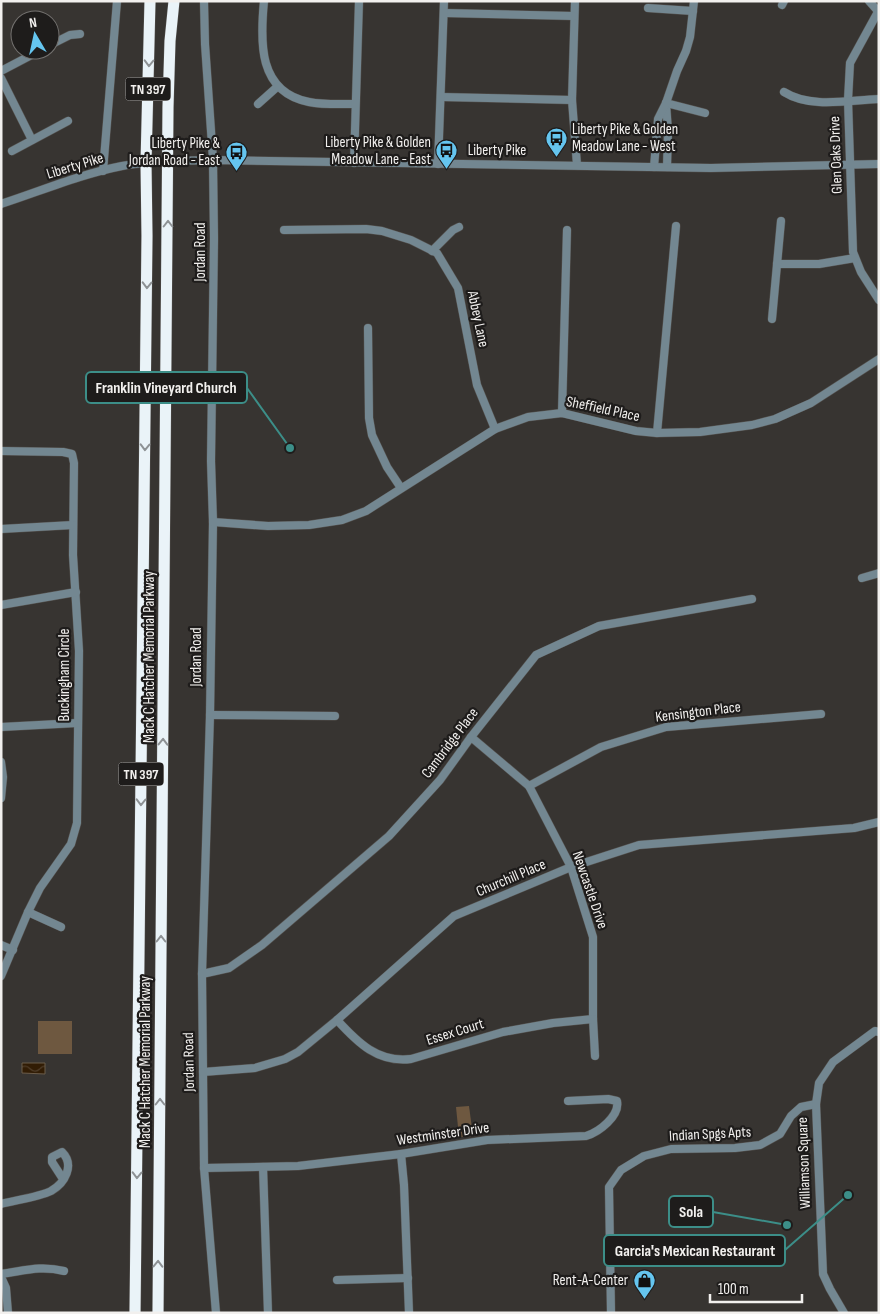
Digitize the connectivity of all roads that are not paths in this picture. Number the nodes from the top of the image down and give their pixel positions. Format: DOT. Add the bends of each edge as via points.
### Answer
graph roads {
  1 [pos="117,1"];
  2 [pos="150,1"];
  3 [pos="174,1"];
  4 [pos="204,1"];
  5 [pos="264,1"];
  6 [pos="359,1"];
  7 [pos="444,1"];
  8 [pos="575,1"];
  9 [pos="694,1"];
  10 [pos="869,1"];
  11 [pos="648,8"];
  12 [pos="878,10"];
  13 [pos="693,11"];
  14 [pos="444,13"];
  15 [pos="574,16"];
  16 [pos="80,34"];
  17 [pos="60,40"];
  18 [pos="22,60"];
  19 [pos="1,71"];
  20 [pos="1,78"];
  21 [pos="278,87"];
  22 [pos="784,92"];
  23 [pos="441,97"];
  24 [pos="879,99"];
  25 [pos="572,100"];
  26 [pos="848,100"];
  27 [pos="666,103"];
  28 [pos="258,104"];
  29 [pos="355,104"];
  30 [pos="706,113"];
  31 [pos="68,121"];
  32 [pos="32,140"];
  33 [pos="12,151"];
  34 [pos="213,160"];
  35 [pos="168,161"];
  36 [pos="146,163"];
  37 [pos="354,163"];
  38 [pos="438,164"];
  39 [pos="879,164"];
  40 [pos="577,165"];
  41 [pos="850,165"];
  42 [pos="654,167"];
  43 [pos="667,167"];
  44 [pos="103,171"];
  45 [pos="1,204"];
  46 [pos="781,221"];
  47 [pos="459,226"];
  48 [pos="676,226"];
  49 [pos="284,230"];
  50 [pos="567,230"];
  51 [pos="432,251"];
  52 [pos="855,258"];
  53 [pos="777,264"];
  54 [pos="879,300"];
  55 [pos="772,319"];
  56 [pos="368,328"];
  57 [pos="879,359"];
  58 [pos="562,413"];
  59 [pos="495,430"];
  60 [pos="657,432"];
  61 [pos="1,451"];
  62 [pos="401,488"];
  63 [pos="213,522"];
  64 [pos="73,525"];
  65 [pos="1,529"];
  66 [pos="879,573"];
  67 [pos="862,578"];
  68 [pos="76,592"];
  69 [pos="752,599"];
  70 [pos="1,605"];
  71 [pos="821,714"];
  72 [pos="210,715"];
  73 [pos="335,716"];
  74 [pos="77,723"];
  75 [pos="1,727"];
  76 [pos="471,737"];
  77 [pos="1,762"];
  78 [pos="530,786"];
  79 [pos="1,798"];
  80 [pos="879,822"];
  81 [pos="571,867"];
  82 [pos="28,912"];
  83 [pos="62,927"];
  84 [pos="1,945"];
  85 [pos="13,950"];
  86 [pos="202,974"];
  87 [pos="1,976"];
  88 [pos="592,1019"];
  89 [pos="338,1020"];
  90 [pos="877,1032"];
  91 [pos="595,1056"];
  92 [pos="203,1072"];
  93 [pos="568,1101"];
  94 [pos="816,1104"];
  95 [pos="401,1154"];
  96 [pos="263,1167"];
  97 [pos="204,1168"];
  98 [pos="63,1179"];
  99 [pos="1,1204"];
  100 [pos="64,1272"];
  101 [pos="1,1275"];
  102 [pos="408,1278"];
  103 [pos="337,1280"];
  104 [pos="4,1288"];
  105 [pos="8,1313"];
  106 [pos="136,1313"];
  107 [pos="158,1313"];
  108 [pos="216,1313"];
  109 [pos="268,1313"];
  110 [pos="409,1313"];
  111 [pos="611,1313"];
  112 [pos="844,1313"];
  1 -- 44 [label="street"];
  2 -- 36 [label="highway, Mack C Hatcher Memorial Parkway / TN 397, one-way"];
  3 -- 35 [label="highway, Mack C Hatcher Memorial Parkway / TN 397"];
  4 -- 34 [label="street, Jordan Road"];
  5 -- 21 [label="street" via="262,34 266,63"];
  6 -- 29 [label="street"];
  7 -- 14 [label="street"];
  8 -- 15 [label="street"];
  9 -- 13 [label="street"];
  10 -- 12 [label="street"];
  11 -- 13 [label="street"];
  12 -- 26 [label="street, Glen Oaks Drive" via="850,63"];
  13 -- 27 [label="street" via="690,37"];
  14 -- 15 [label="street"];
  14 -- 23 [label="street"];
  15 -- 25 [label="street"];
  16 -- 17 [label="street"];
  18 -- 19 [label="street"];
  20 -- 32 [label="street"];
  21 -- 28 [label="street"];
  21 -- 29 [label="street" via="306,102"];
  22 -- 26 [label="street" via="805,100"];
  23 -- 25 [label="street"];
  23 -- 38 [label="street"];
  24 -- 26 [label="street"];
  25 -- 40 [label="street"];
  26 -- 41 [label="street, Glen Oaks Drive"];
  27 -- 30 [label="street"];
  27 -- 42 [label="street" via="657,124"];
  27 -- 43 [label="street"];
  29 -- 37 [label="street"];
  31 -- 32 [label="street"];
  32 -- 33 [label="street"];
  34 -- 35 [label="street, Liberty Pike"];
  34 -- 37 [label="street, Liberty Pike"];
  34 -- 63 [label="street, Jordan Road"];
  35 -- 36 [label="street, Liberty Pike"];
  107 -- 35 [label="highway, Mack C Hatcher Memorial Parkway / TN 397, one-way"];
  36 -- 44 [label="street, Liberty Pike"];
  36 -- 106 [label="highway, Mack C Hatcher Memorial Parkway / TN 397, one-way"];
  37 -- 38 [label="street, Liberty Pike"];
  38 -- 40 [label="street, Liberty Pike"];
  39 -- 41 [label="street, Liberty Pike"];
  40 -- 42 [label="street, Liberty Pike"];
  41 -- 43 [label="street, Liberty Pike"];
  41 -- 52 [label="street, Glen Oaks Drive"];
  42 -- 43 [label="street, Liberty Pike"];
  44 -- 45 [label="street, Liberty Pike"];
  46 -- 53 [label="street"];
  47 -- 51 [label="street"];
  48 -- 60 [label="street"];
  49 -- 51 [label="street, Abbey Lane" via="382,231"];
  50 -- 58 [label="street"];
  51 -- 59 [label="street, Abbey Lane" via="458,288 478,385"];
  52 -- 53 [label="street" via="819,264"];
  52 -- 54 [label="street, Glen Oaks Drive"];
  53 -- 55 [label="street"];
  56 -- 62 [label="street" via="372,435"];
  57 -- 60 [label="street, Sheffield Place" via="831,392 775,419 717,430"];
  58 -- 59 [label="street, Sheffield Place" via="528,417"];
  58 -- 60 [label="street, Sheffield Place" via="636,431"];
  59 -- 62 [label="street, Sheffield Place"];
  61 -- 64 [label="street, Buckingham Circle" via="72,454"];
  62 -- 63 [label="street, Sheffield Place" via="366,511 342,520 268,526"];
  63 -- 72 [label="street, Jordan Road"];
  64 -- 65 [label="street"];
  64 -- 68 [label="street, Buckingham Circle"];
  66 -- 67 [label="street"];
  68 -- 70 [label="street"];
  68 -- 74 [label="street, Buckingham Circle" via="79,651"];
  69 -- 76 [label="street, Cambridge Place" via="599,626 536,655"];
  71 -- 78 [label="street, Kensington Place" via="666,727 601,747"];
  72 -- 73 [label="street"];
  72 -- 86 [label="street, Jordan Road"];
  74 -- 75 [label="street"];
  74 -- 82 [label="street, Buckingham Circle" via="78,823 71,844 40,888"];
  76 -- 78 [label="street, Newcastle Drive"];
  76 -- 86 [label="street, Cambridge Place" via="440,780 389,836 262,945 229,968"];
  77 -- 79 [label="street"];
  78 -- 81 [label="street, Newcastle Drive"];
  80 -- 81 [label="street, Churchill Place" via="854,828 639,845"];
  81 -- 88 [label="street, Newcastle Drive" via="593,937"];
  81 -- 89 [label="street, Churchill Place" via="454,916"];
  82 -- 83 [label="street"];
  82 -- 85 [label="street, Buckingham Circle"];
  84 -- 85 [label="street"];
  85 -- 87 [label="street, Buckingham Circle"];
  86 -- 92 [label="street, Jordan Road"];
  88 -- 89 [label="street, Essex Court" via="503,1032 402,1060 369,1050"];
  88 -- 91 [label="street, Newcastle Drive"];
  89 -- 92 [label="street, Churchill Place" via="285,1059 256,1068"];
  90 -- 94 [label="street, Williamson Square" via="833,1062 820,1083"];
  92 -- 97 [label="street, Jordan Road"];
  93 -- 95 [label="street, Westminster Drive" via="608,1099 617,1101 618,1106 602,1127 586,1136 487,1140"];
  94 -- 111 [label="street, Indian Spgs Apts" via="801,1107 780,1134 760,1145 671,1149 644,1156 621,1170 609,1187"];
  94 -- 112 [label="street, Williamson Square" via="823,1274"];
  95 -- 96 [label="street, Westminster Drive"];
  95 -- 102 [label="street"];
  96 -- 97 [label="street, Westminster Drive"];
  96 -- 109 [label="street"];
  97 -- 108 [label="street, Jordan Road"];
  98 -- 99 [label="street" via="50,1191"];
  100 -- 101 [label="street" via="50,1267"];
  101 -- 104 [label="street"];
  102 -- 103 [label="street"];
  102 -- 110 [label="street"];
  104 -- 105 [label="street"];
}
